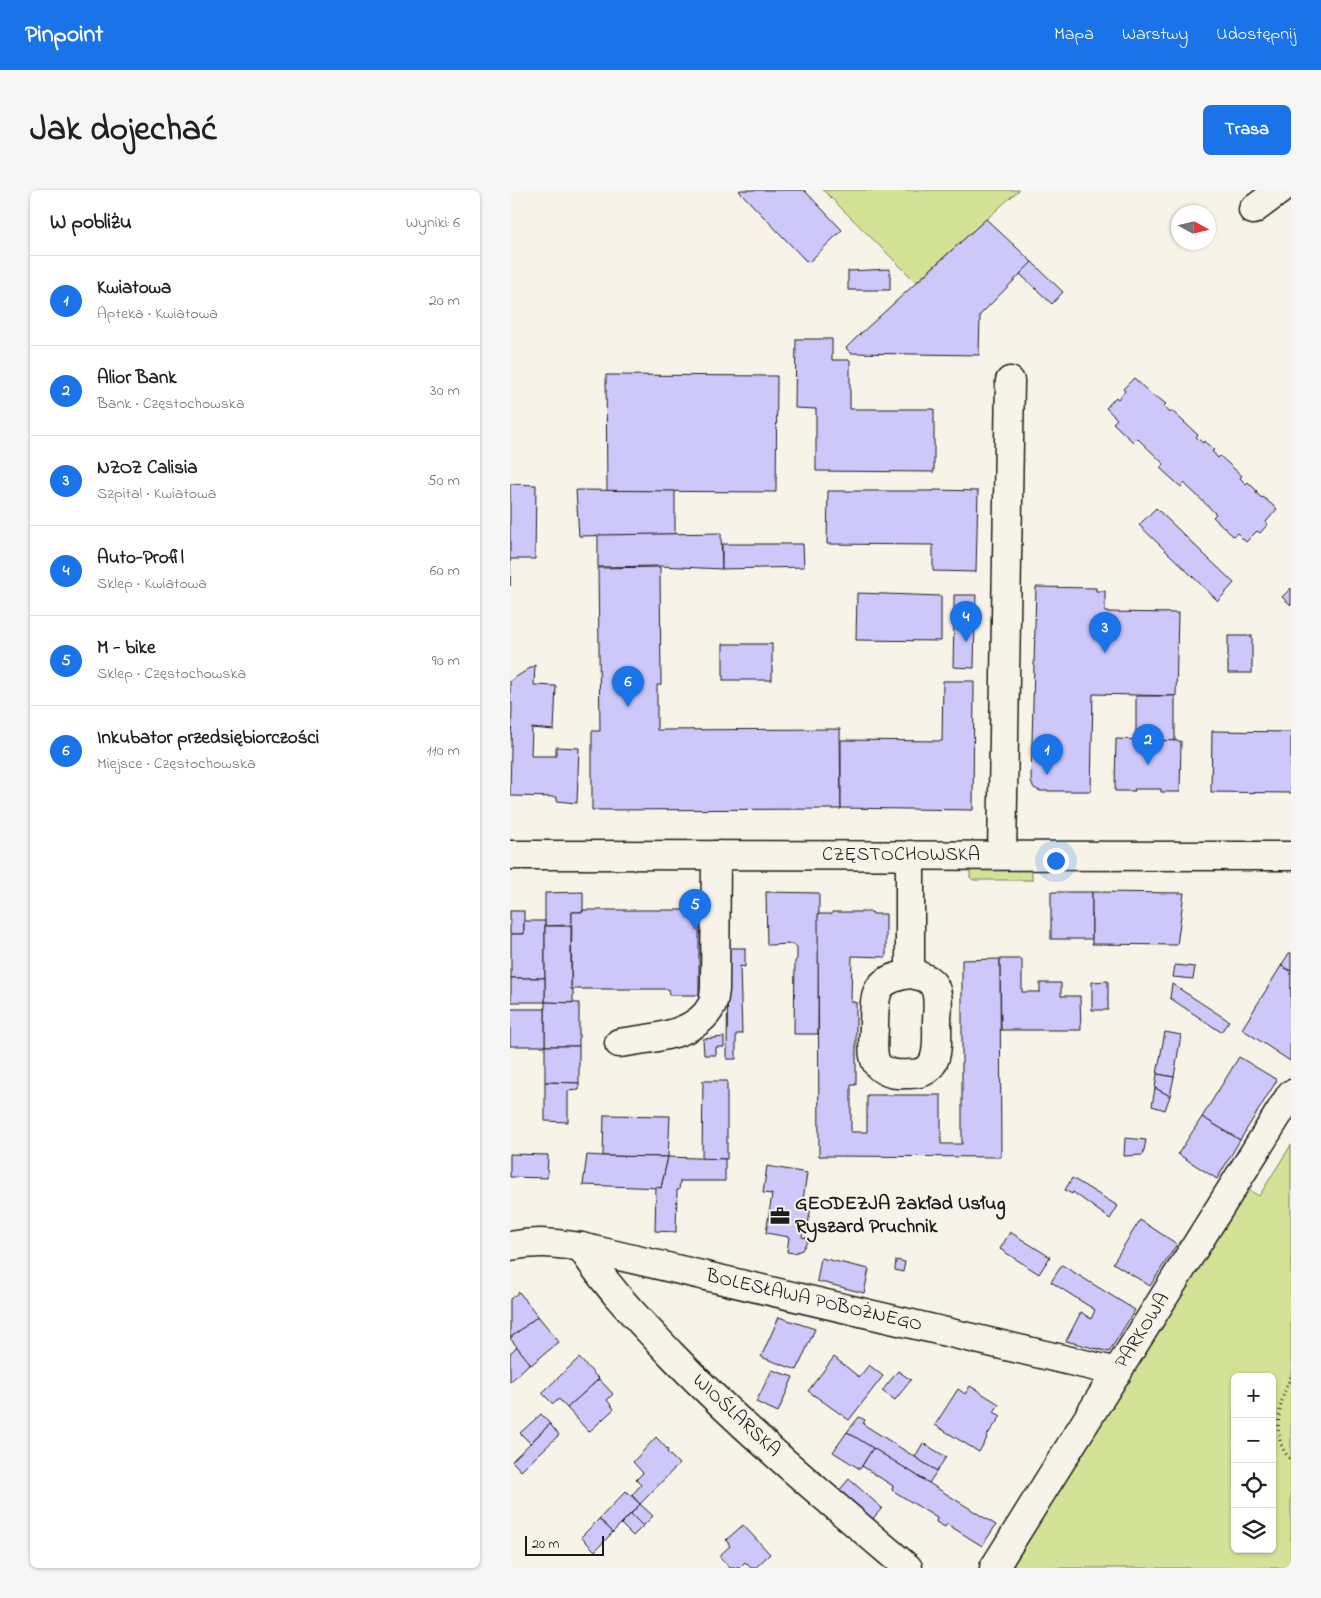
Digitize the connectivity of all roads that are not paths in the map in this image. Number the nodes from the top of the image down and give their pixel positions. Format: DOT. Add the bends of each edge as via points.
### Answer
graph roads {
  1 [pos="1280,190"];
  2 [pos="1253,210"];
  3 [pos="1010,381"];
  4 [pos="510,855"];
  5 [pos="716,855"];
  6 [pos="910,855"];
  7 [pos="1002,855"];
  8 [pos="1291,856"];
  9 [pos="910,974"];
  10 [pos="619,1043"];
  11 [pos="1291,1094"];
  12 [pos="510,1246"];
  13 [pos="581,1247"];
  14 [pos="1118,1372"];
  15 [pos="908,1568"];
  16 [pos="994,1568"];
  1 -- 2 [label="street"];
  3 -- 7 [label="street"];
  4 -- 5 [label="street, CZĘSTOCHOWSKA"];
  5 -- 6 [label="street, CZĘSTOCHOWSKA"];
  5 -- 10 [label="street" via="713,1004 695,1024 678,1032"];
  6 -- 7 [label="street, CZĘSTOCHOWSKA"];
  6 -- 9 [label="street"];
  7 -- 8 [label="street, CZĘSTOCHOWSKA"];
  11 -- 14 [label="street, PARKOWA"];
  12 -- 13 [label="street, BOLESŁAWA POBOŻNEGO" via="530,1242"];
  13 -- 14 [label="street, BOLESŁAWA POBOŻNEGO"];
  13 -- 15 [label="street, WIOŚLARSKA" via="618,1299 697,1381 766,1446"];
  14 -- 16 [label="street, PARKOWA"];
}
